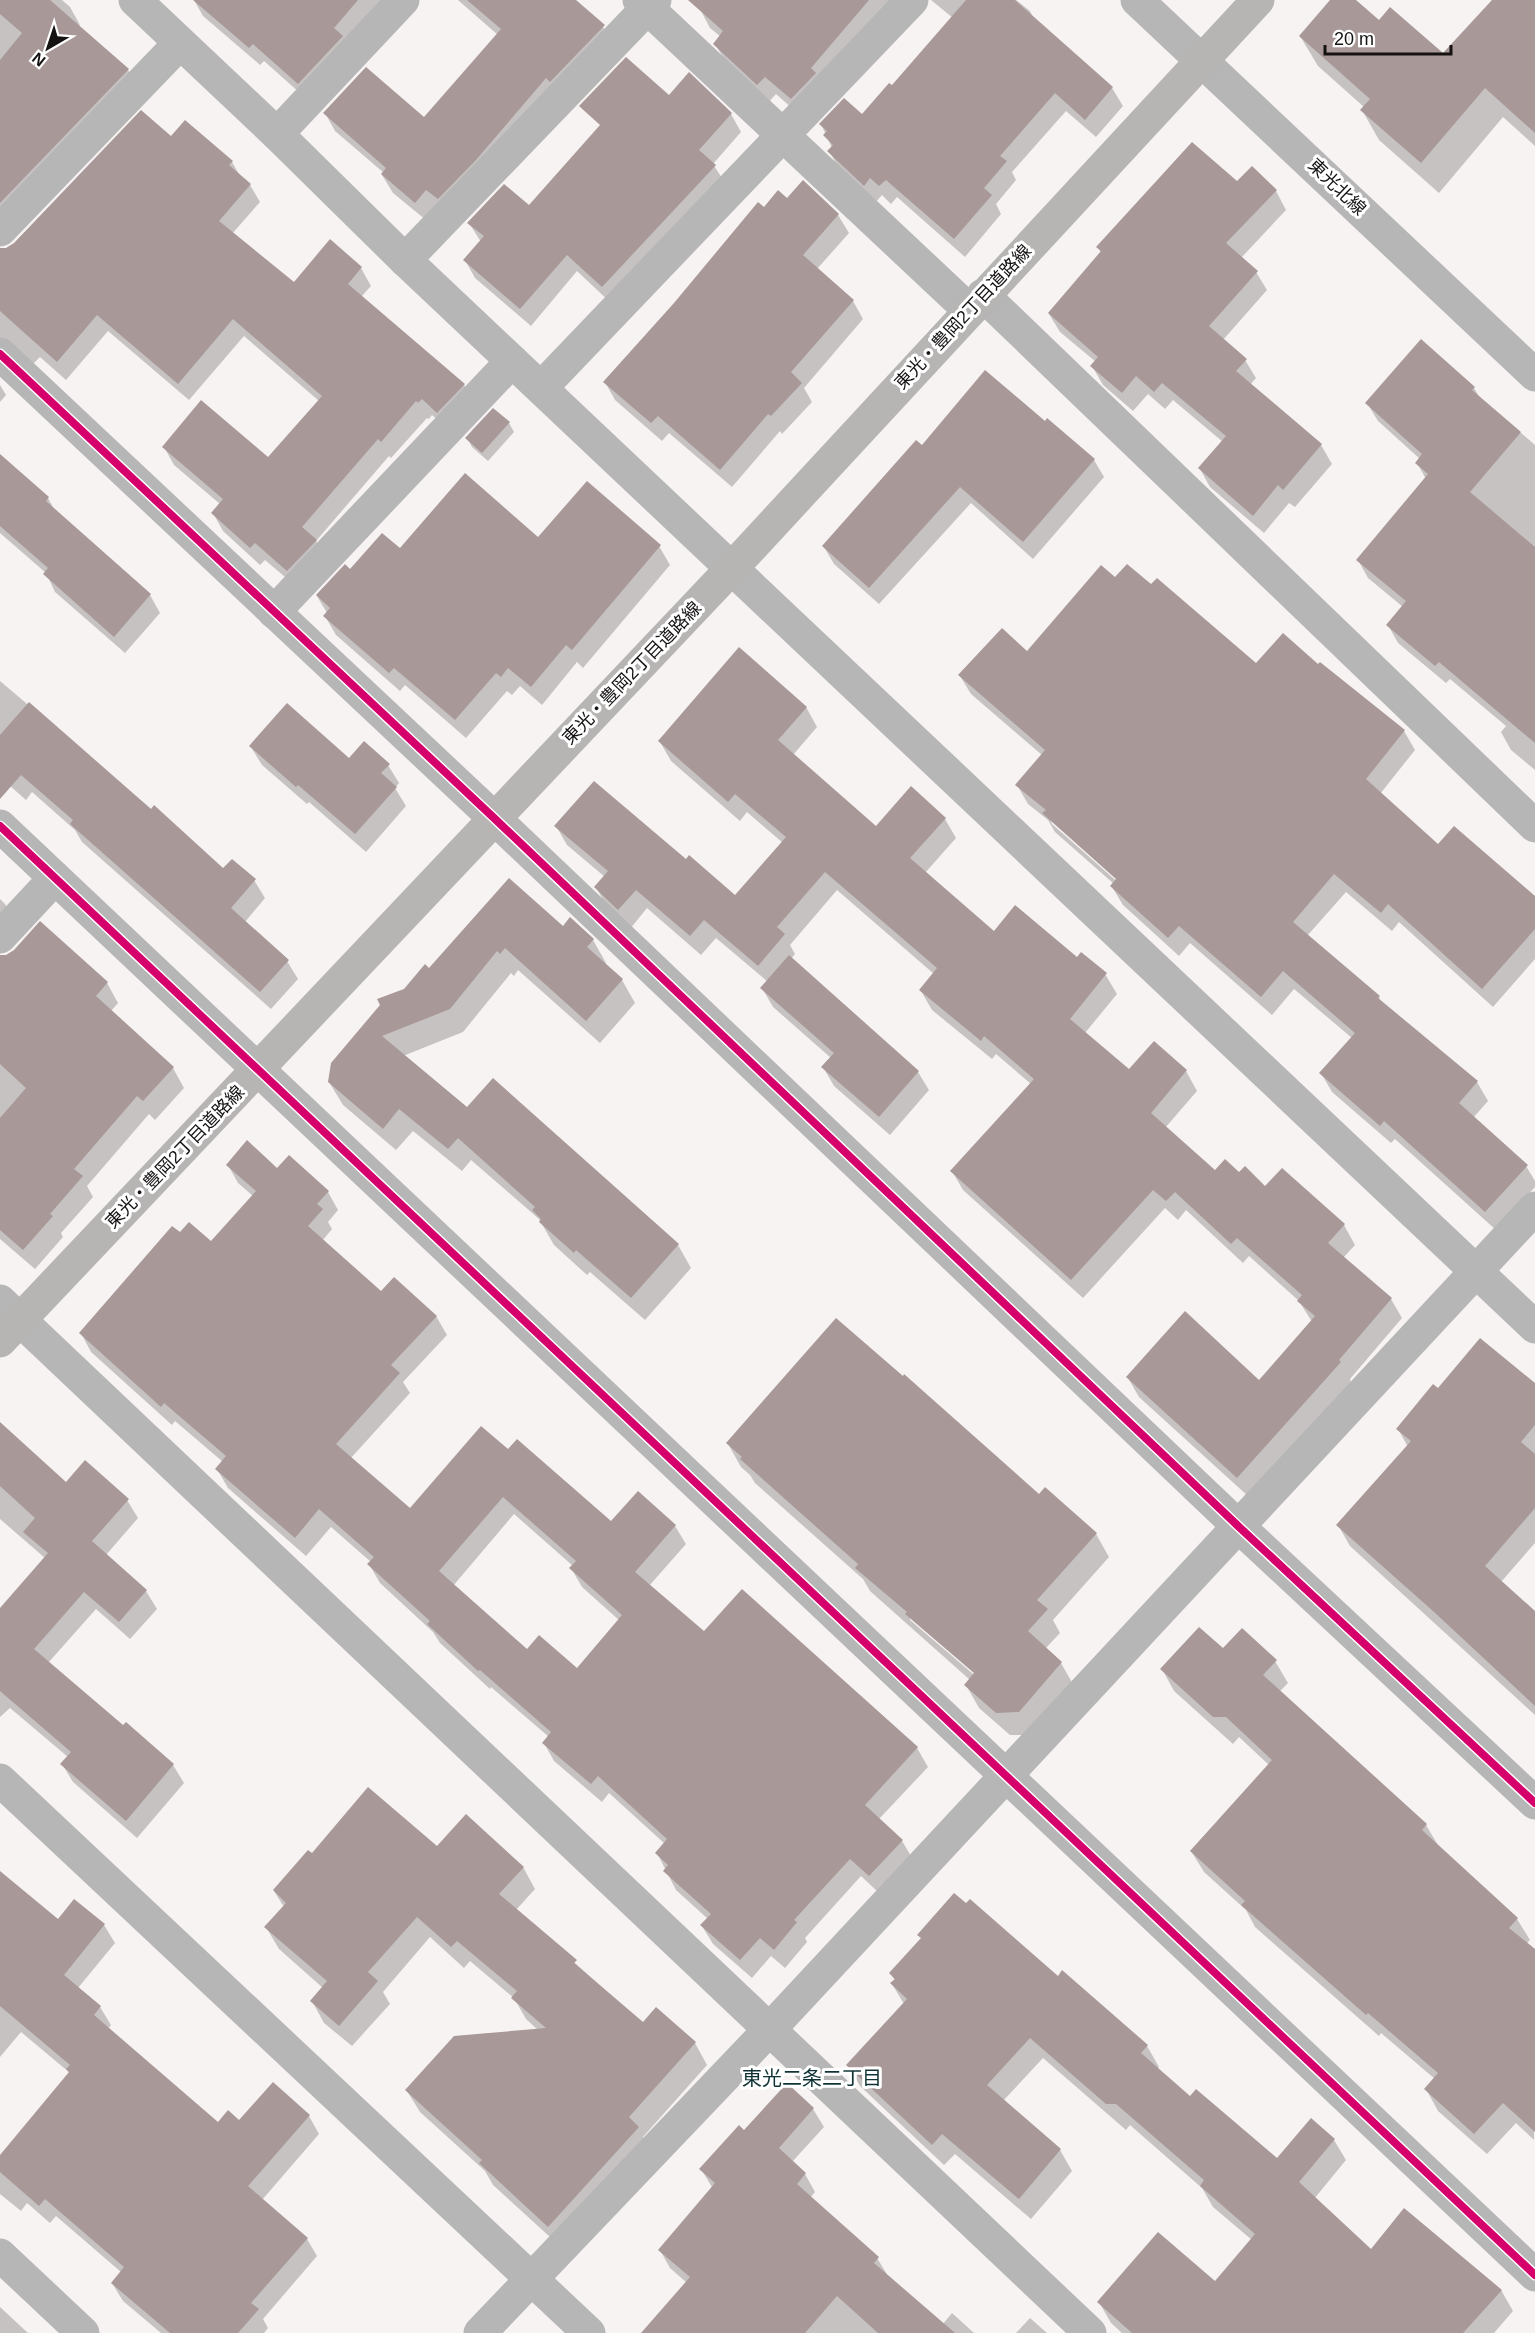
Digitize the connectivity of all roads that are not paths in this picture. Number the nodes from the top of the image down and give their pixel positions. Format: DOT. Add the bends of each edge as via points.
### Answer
graph roads {
  1 [pos="403,0"];
  2 [pos="912,0"];
  3 [pos="1137,0"];
  4 [pos="1258,0"];
  5 [pos="141,2"];
  6 [pos="647,3"];
  7 [pos="180,43"];
  8 [pos="1204,61"];
  9 [pos="277,134"];
  10 [pos="784,136"];
  11 [pos="0,230"];
  12 [pos="405,260"];
  13 [pos="976,303"];
  14 [pos="0,354"];
  15 [pos="512,360"];
  16 [pos="1535,375"];
  17 [pos="541,388"];
  18 [pos="732,568"];
  19 [pos="274,612"];
  20 [pos="494,818"];
  21 [pos="0,826"];
  22 [pos="1535,826"];
  23 [pos="55,878"];
  24 [pos="0,937"];
  25 [pos="257,1071"];
  26 [pos="1535,1208"];
  27 [pos="1477,1271"];
  28 [pos="6,1320"];
  29 [pos="1535,1327"];
  30 [pos="1237,1525"];
  31 [pos="1007,1774"];
  32 [pos="0,1780"];
  33 [pos="1535,1803"];
  34 [pos="769,2030"];
  35 [pos="0,2255"];
  36 [pos="1535,2275"];
  37 [pos="531,2279"];
  38 [pos="82,2333"];
  39 [pos="480,2333"];
  40 [pos="590,2333"];
  41 [pos="1090,2333"];
  1 -- 9 [label="street"];
  2 -- 10 [label="street"];
  3 -- 8 [label="street, 東光北線"];
  4 -- 8 [label="street, 東光・豊岡2丁目道路線"];
  5 -- 7 [label="street"];
  6 -- 10 [label="street"];
  6 -- 12 [label="street"];
  7 -- 9 [label="street"];
  7 -- 11 [label="street"];
  8 -- 13 [label="street, 東光・豊岡2丁目道路線"];
  8 -- 16 [label="street, 東光北線"];
  9 -- 12 [label="street"];
  10 -- 13 [label="street"];
  10 -- 17 [label="street"];
  12 -- 15 [label="street"];
  13 -- 18 [label="street, 東光・豊岡2丁目道路線"];
  13 -- 22 [label="street"];
  14 -- 19 [label="street"];
  15 -- 17 [label="street"];
  15 -- 19 [label="street"];
  17 -- 18 [label="street"];
  18 -- 20 [label="street, 東光・豊岡2丁目道路線"];
  18 -- 27 [label="street"];
  19 -- 20 [label="street"];
  20 -- 25 [label="street, 東光・豊岡2丁目道路線"];
  20 -- 30 [label="street"];
  21 -- 23 [label="street"];
  23 -- 24 [label="street"];
  23 -- 25 [label="street"];
  25 -- 28 [label="street, 東光・豊岡2丁目道路線"];
  25 -- 31 [label="street"];
  26 -- 27 [label="street"];
  27 -- 29 [label="street"];
  27 -- 30 [label="street"];
  28 -- 34 [label="street"];
  30 -- 31 [label="street"];
  30 -- 33 [label="street"];
  31 -- 34 [label="street"];
  31 -- 36 [label="street"];
  32 -- 37 [label="street"];
  34 -- 37 [label="street"];
  34 -- 41 [label="street"];
  35 -- 38 [label="street"];
  37 -- 39 [label="street"];
  37 -- 40 [label="street"];
}
